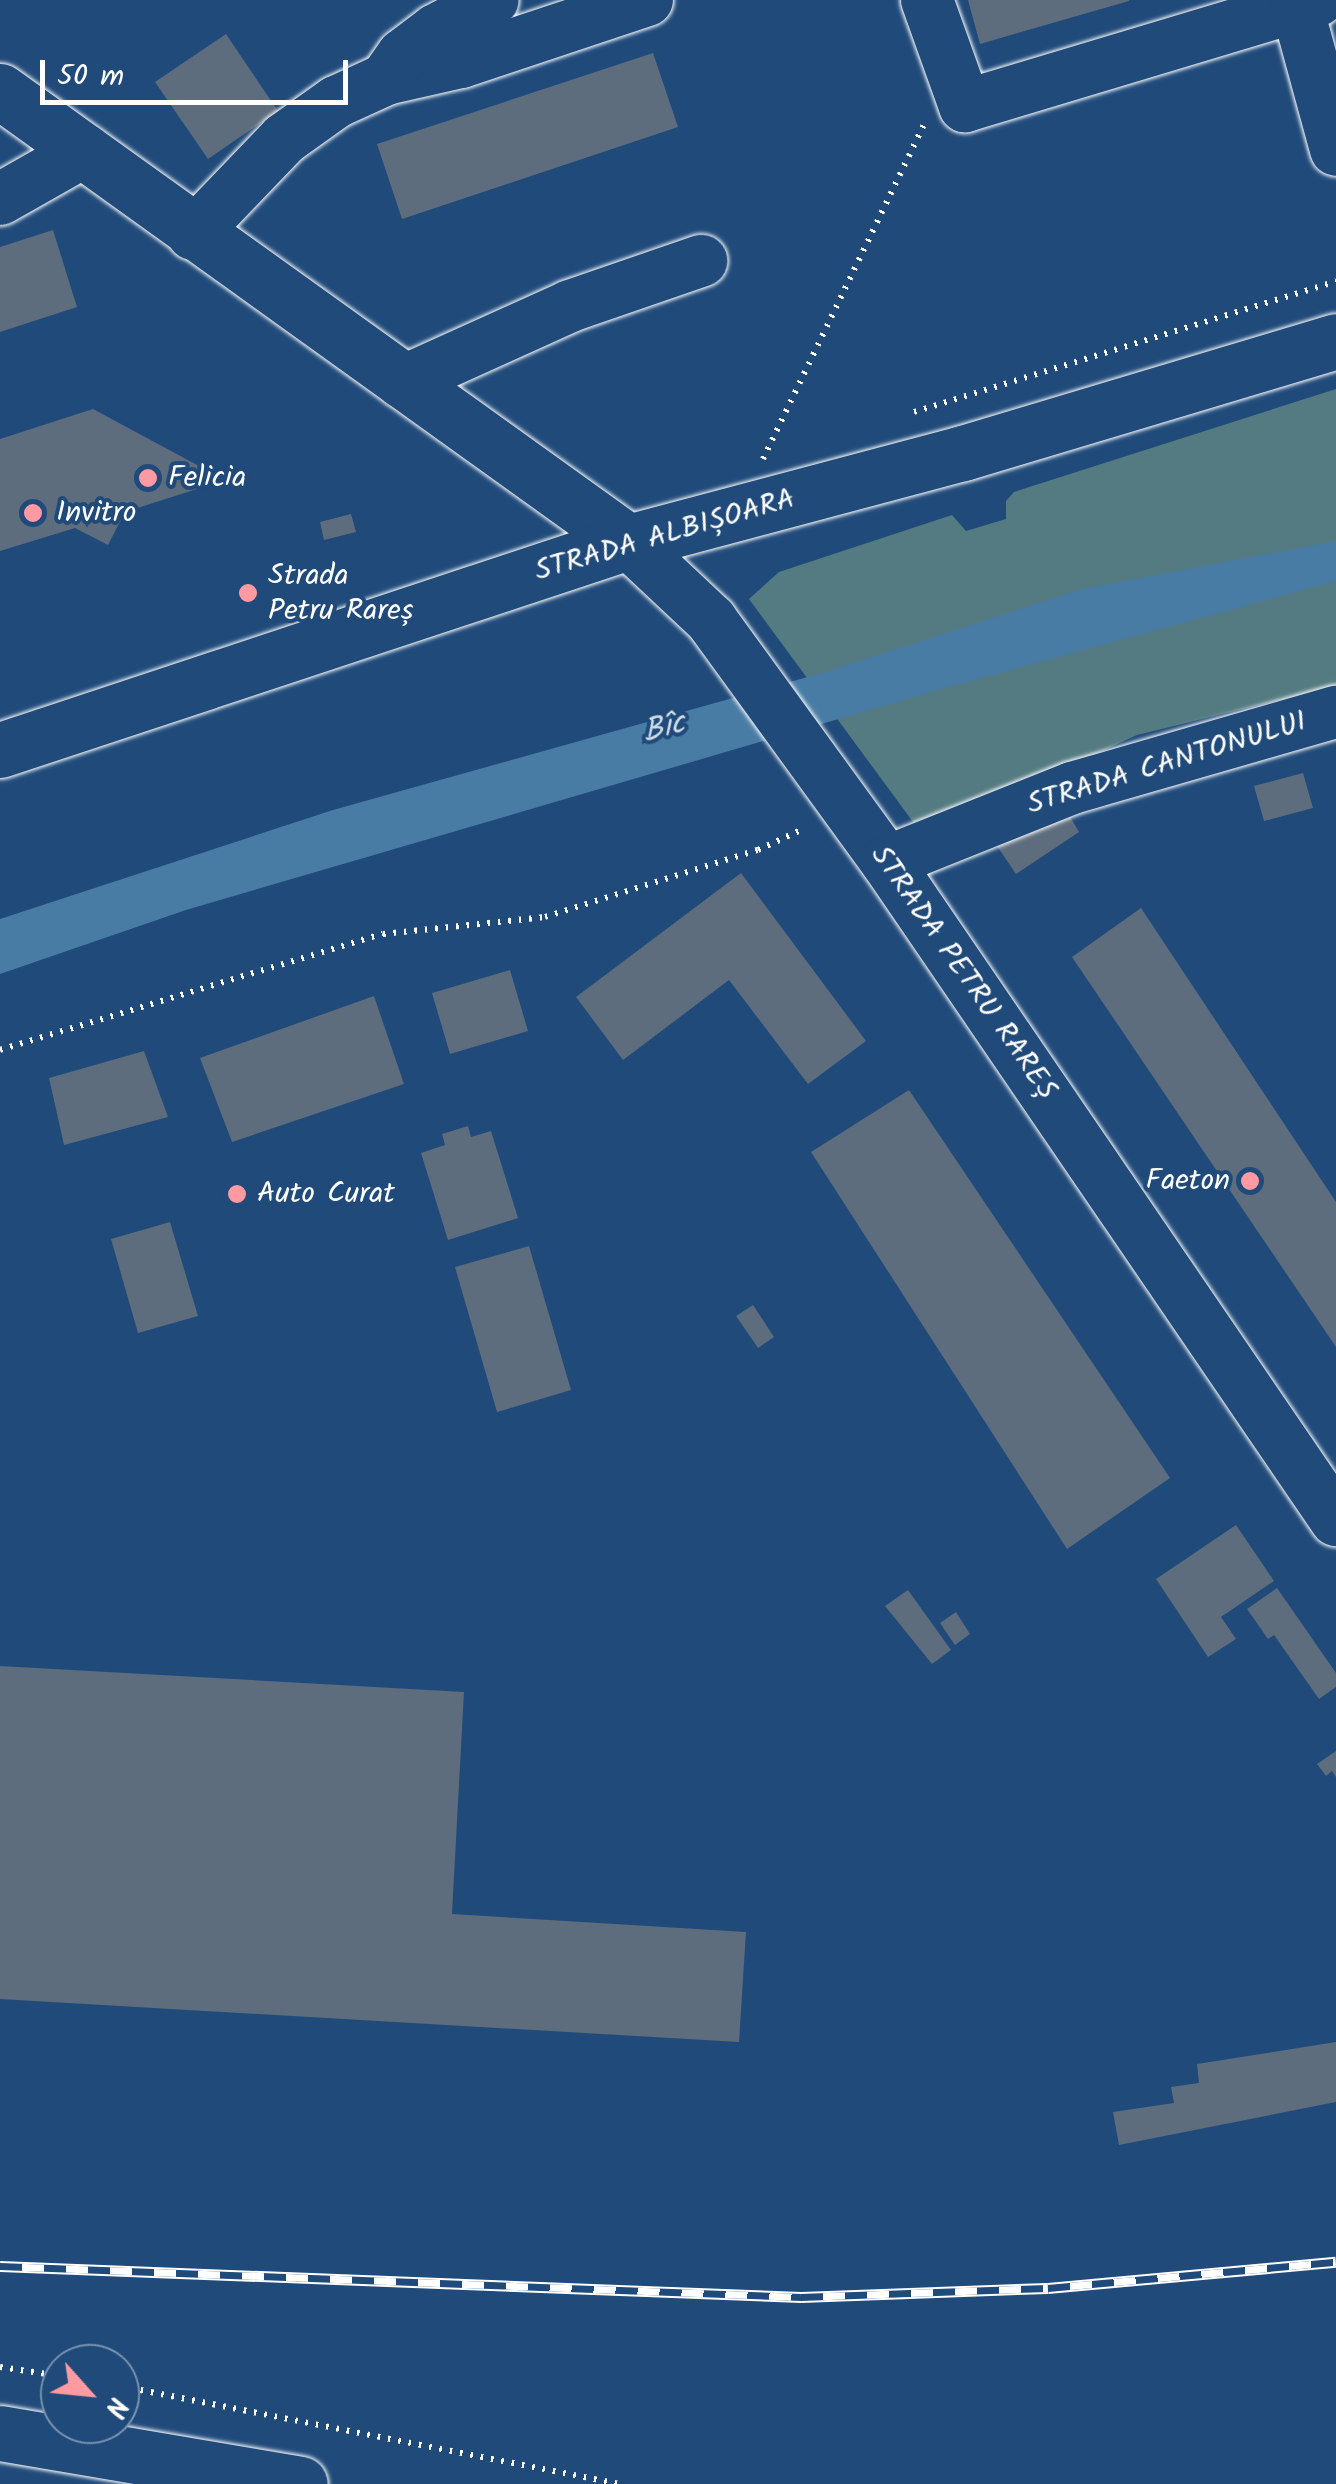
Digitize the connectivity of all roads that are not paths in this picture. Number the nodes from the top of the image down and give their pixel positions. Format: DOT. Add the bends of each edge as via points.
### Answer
graph roads {
  1 [pos="493,0"];
  2 [pos="647,0"];
  3 [pos="927,0"];
  4 [pos="1307,4"];
  5 [pos="386,79"];
  6 [pos="0,91"];
  7 [pos="1336,150"];
  8 [pos="85,152"];
  9 [pos="0,199"];
  10 [pos="193,234"];
  11 [pos="701,260"];
  12 [pos="1336,341"];
  13 [pos="402,382"];
  14 [pos="628,542"];
  15 [pos="1336,712"];
  16 [pos="0,750"];
  17 [pos="887,862"];
  18 [pos="1336,1520"];
  19 [pos="0,2432"];
  20 [pos="300,2484"];
  1 -- 5 [label="street" via="436,30"];
  2 -- 5 [label="street" via="478,57"];
  3 -- 4 [label="street" via="965,106"];
  4 -- 7 [label="street"];
  5 -- 10 [label="street" via="284,139"];
  6 -- 8 [label="main road, STRADA PETRU RAREȘ"];
  8 -- 9 [label="street"];
  8 -- 10 [label="main road, STRADA PETRU RAREȘ"];
  10 -- 13 [label="main road, STRADA PETRU RAREȘ"];
  11 -- 13 [label="street" via="570,306"];
  12 -- 14 [label="main road, STRADA ALBIȘOARA" via="963,453"];
  13 -- 14 [label="main road, STRADA PETRU RAREȘ"];
  14 -- 16 [label="main road, STRADA ALBIȘOARA"];
  14 -- 17 [label="street, STRADA PETRU RAREȘ" via="711,620"];
  15 -- 17 [label="street, STRADA CANTONULUI" via="1072,788"];
  17 -- 18 [label="street, STRADA PETRU RAREȘ"];
  19 -- 20 [label="main road"];
}
